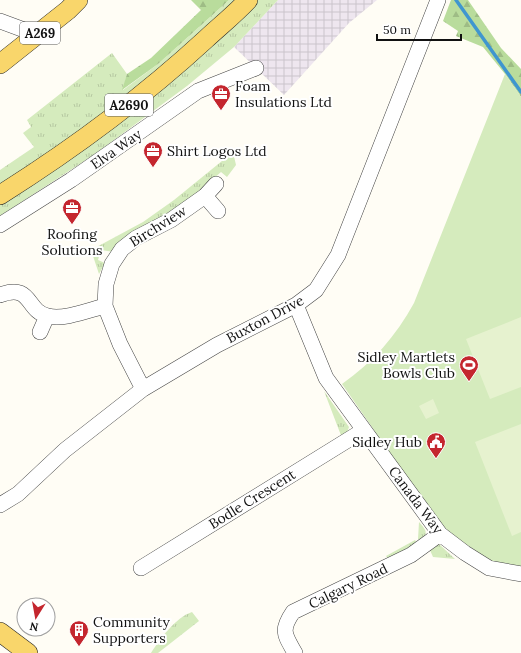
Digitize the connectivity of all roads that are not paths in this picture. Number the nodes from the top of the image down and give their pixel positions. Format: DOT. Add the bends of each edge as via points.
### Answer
graph roads {
  1 [pos="78,0"];
  2 [pos="248,0"];
  3 [pos="438,0"];
  4 [pos="0,21"];
  5 [pos="34,37"];
  6 [pos="0,64"];
  7 [pos="256,68"];
  8 [pos="216,184"];
  9 [pos="0,196"];
  10 [pos="205,196"];
  11 [pos="218,211"];
  12 [pos="0,225"];
  13 [pos="0,294"];
  14 [pos="296,305"];
  15 [pos="105,306"];
  16 [pos="47,316"];
  17 [pos="40,332"];
  18 [pos="143,389"];
  19 [pos="364,430"];
  20 [pos="0,505"];
  21 [pos="440,534"];
  22 [pos="141,568"];
  23 [pos="521,574"];
  24 [pos="0,632"];
  25 [pos="28,653"];
  26 [pos="295,653"];
  1 -- 5 [label="main road, A269"];
  2 -- 9 [label="main road, A2690" via="171,71 112,118"];
  3 -- 14 [label="street, Buxton Drive" via="338,255 316,290"];
  4 -- 5 [label="street" via="27,31"];
  5 -- 6 [label="main road, A269"];
  7 -- 12 [label="street, Elva Way" via="198,91 71,180"];
  8 -- 10 [label="street, Birchview"];
  10 -- 11 [label="street"];
  10 -- 15 [label="street, Birchview" via="122,249 112,264 106,284"];
  13 -- 16 [label="street" via="21,292 38,311"];
  14 -- 18 [label="street, Buxton Drive" via="217,345"];
  14 -- 19 [label="street, Canada Way" via="326,378"];
  15 -- 16 [label="street" via="60,317"];
  15 -- 18 [label="street, Birchview" via="120,344"];
  16 -- 17 [label="street"];
  18 -- 20 [label="street, Buxton Drive" via="65,450 18,494"];
  19 -- 21 [label="street, Canada Way"];
  19 -- 22 [label="street, Bodle Crescent"];
  21 -- 23 [label="street, Canada Way" via="489,568"];
  21 -- 26 [label="street, Calgary Road" via="411,555 292,612 286,622 284,634"];
  24 -- 25 [label="main road"];
}
